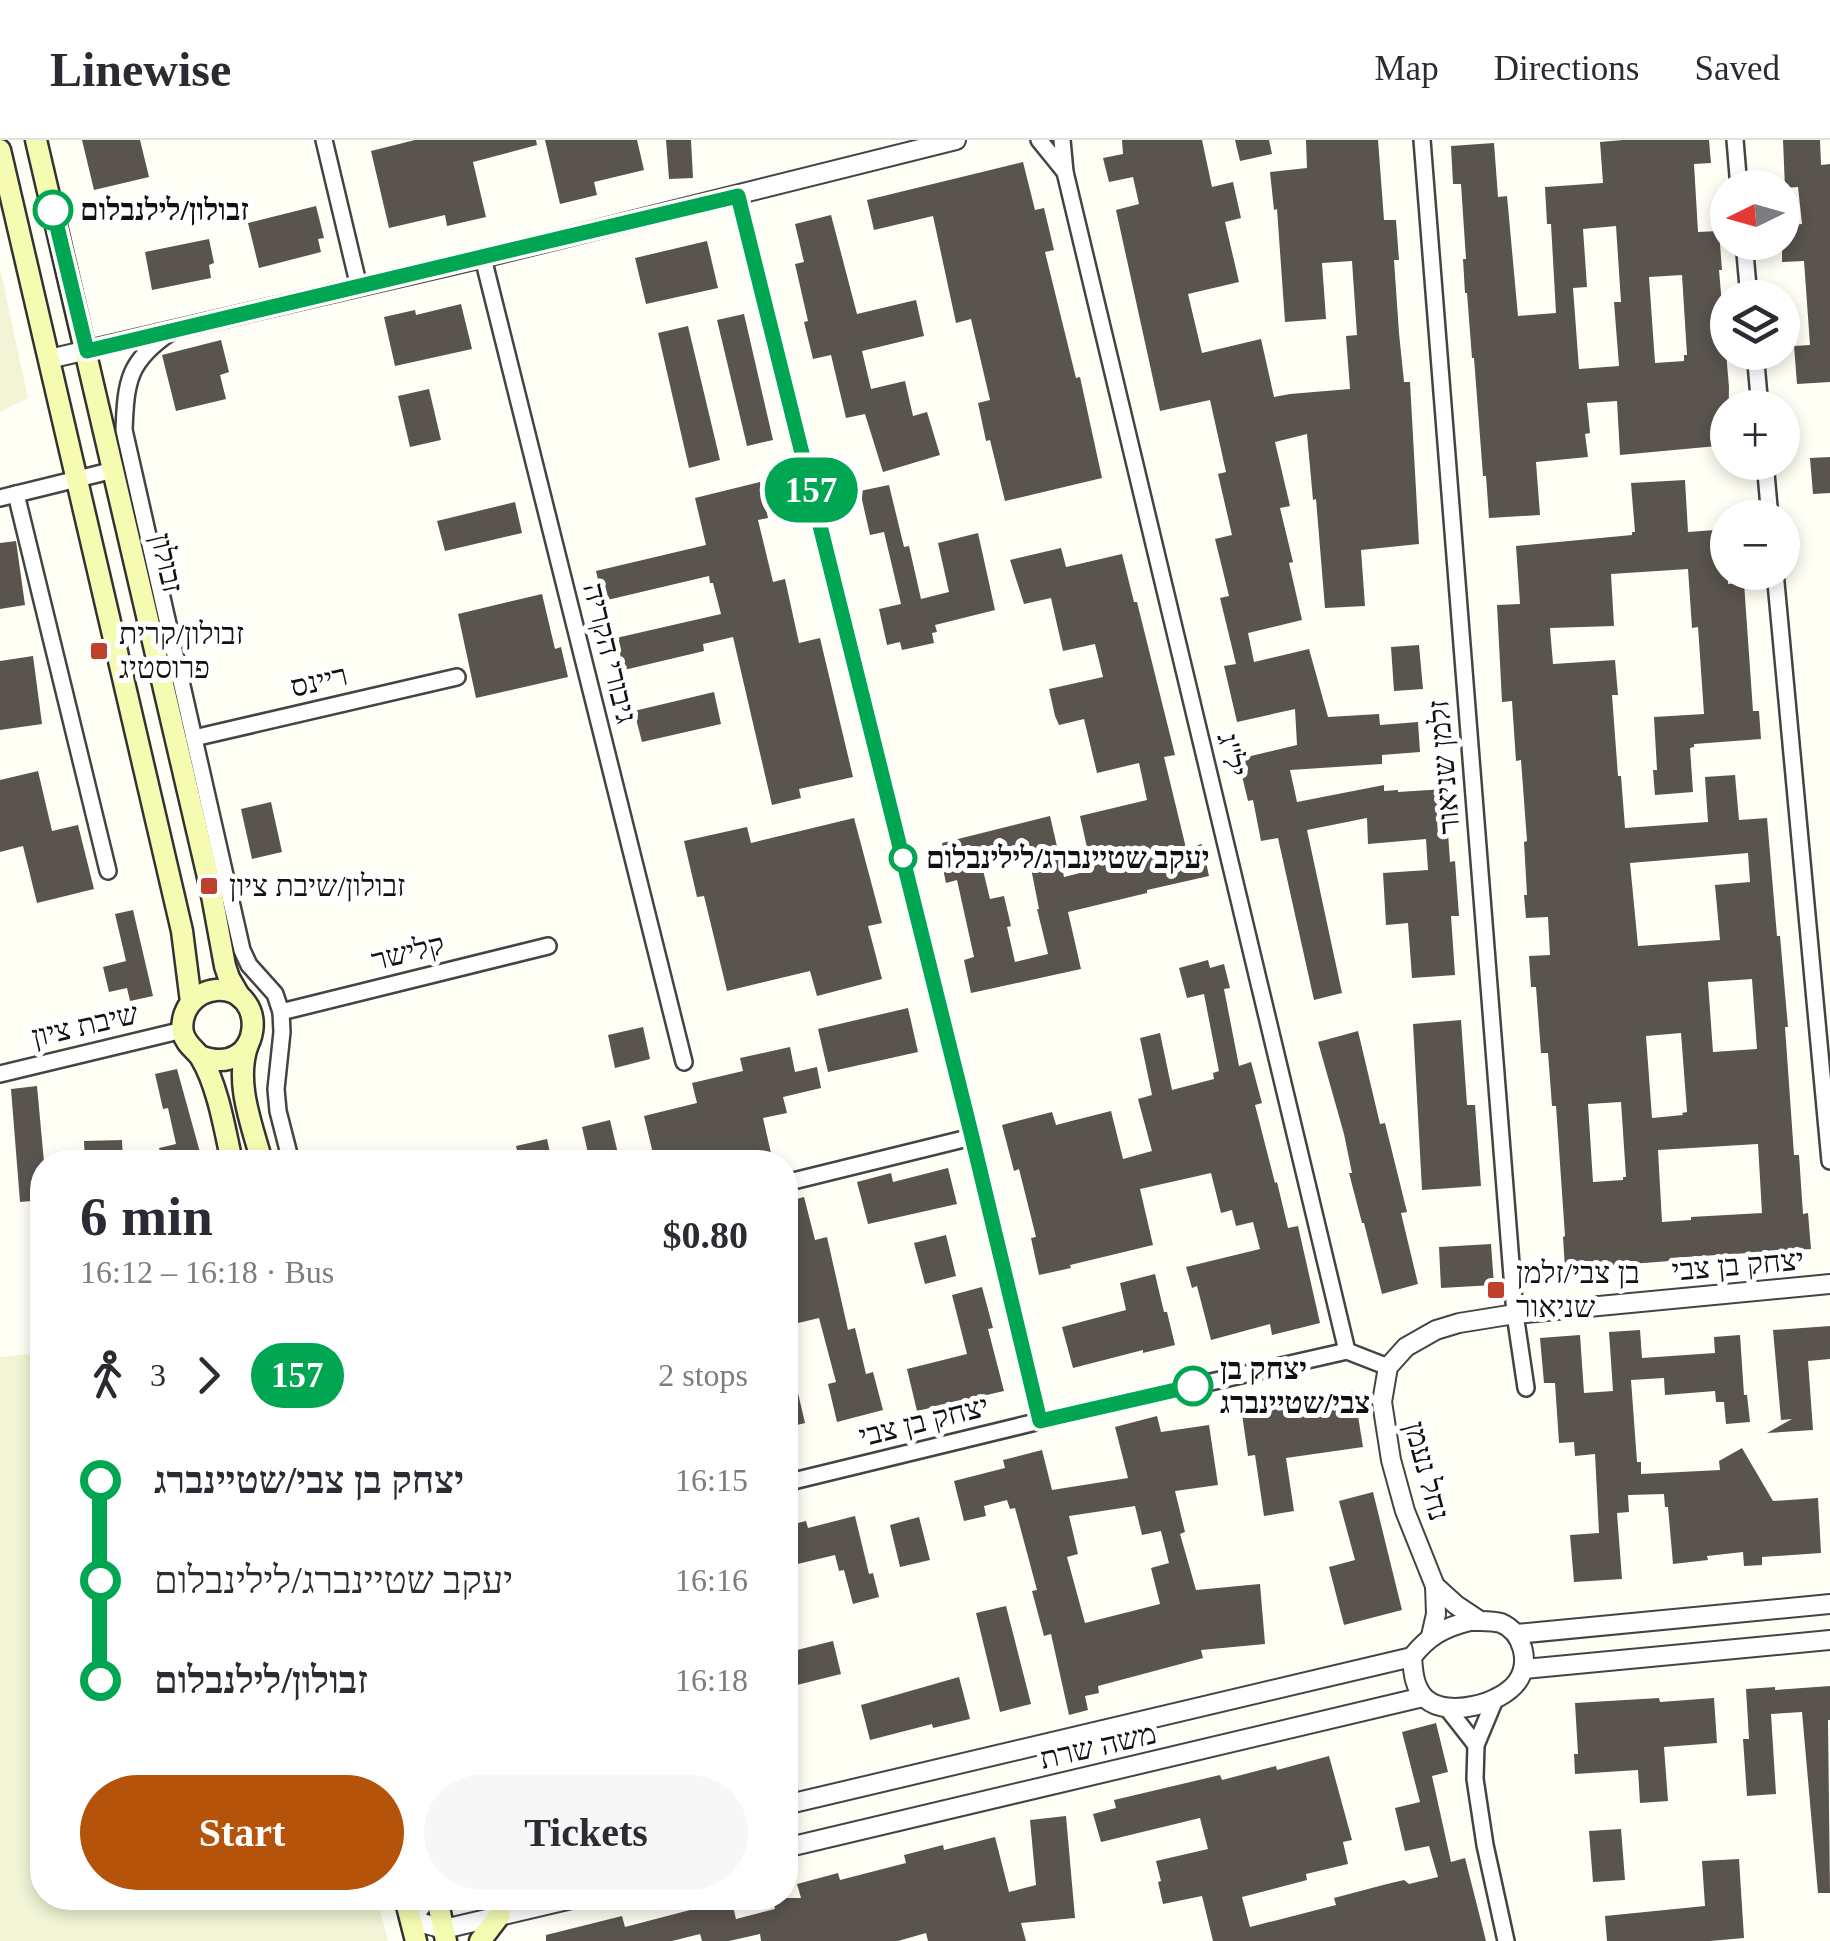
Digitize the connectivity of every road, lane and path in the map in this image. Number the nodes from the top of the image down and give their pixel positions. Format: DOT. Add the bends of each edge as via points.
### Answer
graph roads {
  1 [pos="36,140"];
  2 [pos="324,140"];
  3 [pos="956,140"];
  4 [pos="1039,140"];
  5 [pos="1062,140"];
  6 [pos="1422,140"];
  7 [pos="1735,140"];
  8 [pos="0,150"];
  9 [pos="1738,170"];
  10 [pos="1065,172"];
  11 [pos="738,196"];
  12 [pos="483,258"];
  13 [pos="359,287"];
  14 [pos="173,331"];
  15 [pos="87,351"];
  16 [pos="49,359"];
  17 [pos="114,470"];
  18 [pos="76,479"];
  19 [pos="8,496"];
  20 [pos="1777,590"];
  21 [pos="456,677"];
  22 [pos="194,738"];
  23 [pos="108,871"];
  24 [pos="548,946"];
  25 [pos="240,998"];
  26 [pos="191,1002"];
  27 [pos="282,1012"];
  28 [pos="183,1030"];
  29 [pos="248,1044"];
  30 [pos="200,1056"];
  31 [pos="684,1062"];
  32 [pos="0,1074"];
  33 [pos="972,1137"];
  34 [pos="229,1150"];
  35 [pos="259,1150"];
  36 [pos="288,1150"];
  37 [pos="1830,1161"];
  38 [pos="798,1180"];
  39 [pos="1830,1284"];
  40 [pos="1514,1314"];
  41 [pos="1346,1351"];
  42 [pos="1388,1367"];
  43 [pos="1526,1388"];
  44 [pos="1040,1421"];
  45 [pos="798,1480"];
  46 [pos="1435,1586"];
  47 [pos="1830,1604"];
  48 [pos="1480,1621"];
  49 [pos="1517,1634"];
  50 [pos="1431,1636"];
  51 [pos="1830,1640"];
  52 [pos="1412,1657"];
  53 [pos="1524,1669"];
  54 [pos="1496,1697"];
  55 [pos="1423,1698"];
  56 [pos="1447,1708"];
  57 [pos="1476,1745"];
  58 [pos="798,1802"];
  59 [pos="798,1845"];
  60 [pos="440,1910"];
  61 [pos="525,1910"];
  62 [pos="500,1916"];
  63 [pos="413,1931"];
  64 [pos="445,1935"];
  65 [pos="480,1941"];
  66 [pos="1506,1941"];
  1 -- 15 [label="main road, זבולון"];
  2 -- 13 [label="street"];
  3 -- 11 [label="street"];
  4 -- 10 [label="street, יל\"ג"];
  5 -- 10 [label="street, יל\"ג"];
  6 -- 40 [label="street, זלמן שניאור"];
  7 -- 9 [label="street"];
  8 -- 16 [label="main road"];
  10 -- 41 [label="street, יל\"ג"];
  11 -- 12 [label="street"];
  11 -- 33 [label="street"];
  12 -- 13 [label="street"];
  12 -- 31 [label="street, גיבורי הקריה"];
  13 -- 14 [label="street"];
  14 -- 15 [label="street"];
  14 -- 22 [label="street, זבולון" via="132,370 124,430"];
  15 -- 16 [label="street"];
  15 -- 17 [label="main road, זבולון"];
  16 -- 18 [label="main road"];
  17 -- 18 [label="street"];
  17 -- 25 [label="main road, זבולון" via="226,966"];
  18 -- 19 [label="street"];
  18 -- 26 [label="main road" via="182,931"];
  19 -- 23 [label="street"];
  20 -- 37 [label="street"];
  21 -- 22 [label="street, ריינס"];
  22 -- 27 [label="street, זבולון" via="242,950"];
  24 -- 27 [label="street, קלישר"];
  25 -- 26 [label="main road" via="222,990"];
  25 -- 29 [label="main road" via="252,1014"];
  26 -- 28 [label="main road"];
  27 -- 36 [label="street" via="276,1089"];
  28 -- 30 [label="main road"];
  28 -- 32 [label="street, שיבת ציון"];
  29 -- 30 [label="main road" via="223,1061"];
  29 -- 35 [label="main road" via="243,1085"];
  30 -- 34 [label="main road"];
  33 -- 38 [label="street"];
  33 -- 44 [label="street"];
  39 -- 40 [label="street, יצחק בן צבי"];
  40 -- 42 [label="street, יצחק בן צבי" via="1436,1330"];
  40 -- 43 [label="street, זלמן שניאור"];
  41 -- 42 [label="street"];
  41 -- 44 [label="street, יצחק בן צבי"];
  42 -- 46 [label="street, נחל נעמן" via="1382,1402 1390,1460"];
  44 -- 45 [label="street, יצחק בן צבי"];
  46 -- 48 [label="street"];
  46 -- 50 [label="street, נחל נעמן"];
  47 -- 49 [label="street"];
  48 -- 49 [label="street" via="1501,1623"];
  48 -- 50 [label="street"];
  49 -- 53 [label="street"];
  50 -- 52 [label="street"];
  51 -- 53 [label="street"];
  52 -- 55 [label="street"];
  52 -- 58 [label="street, משה שרת"];
  53 -- 54 [label="street"];
  54 -- 56 [label="street"];
  54 -- 57 [label="street"];
  55 -- 56 [label="street"];
  55 -- 59 [label="street, משה שרת"];
  56 -- 57 [label="street"];
  57 -- 66 [label="street" via="1485,1845"];
  60 -- 64 [label="main road"];
  61 -- 62 [label="street"];
  62 -- 64 [label="street"];
  62 -- 65 [label="main road"];
  63 -- 64 [label="street"];
}
